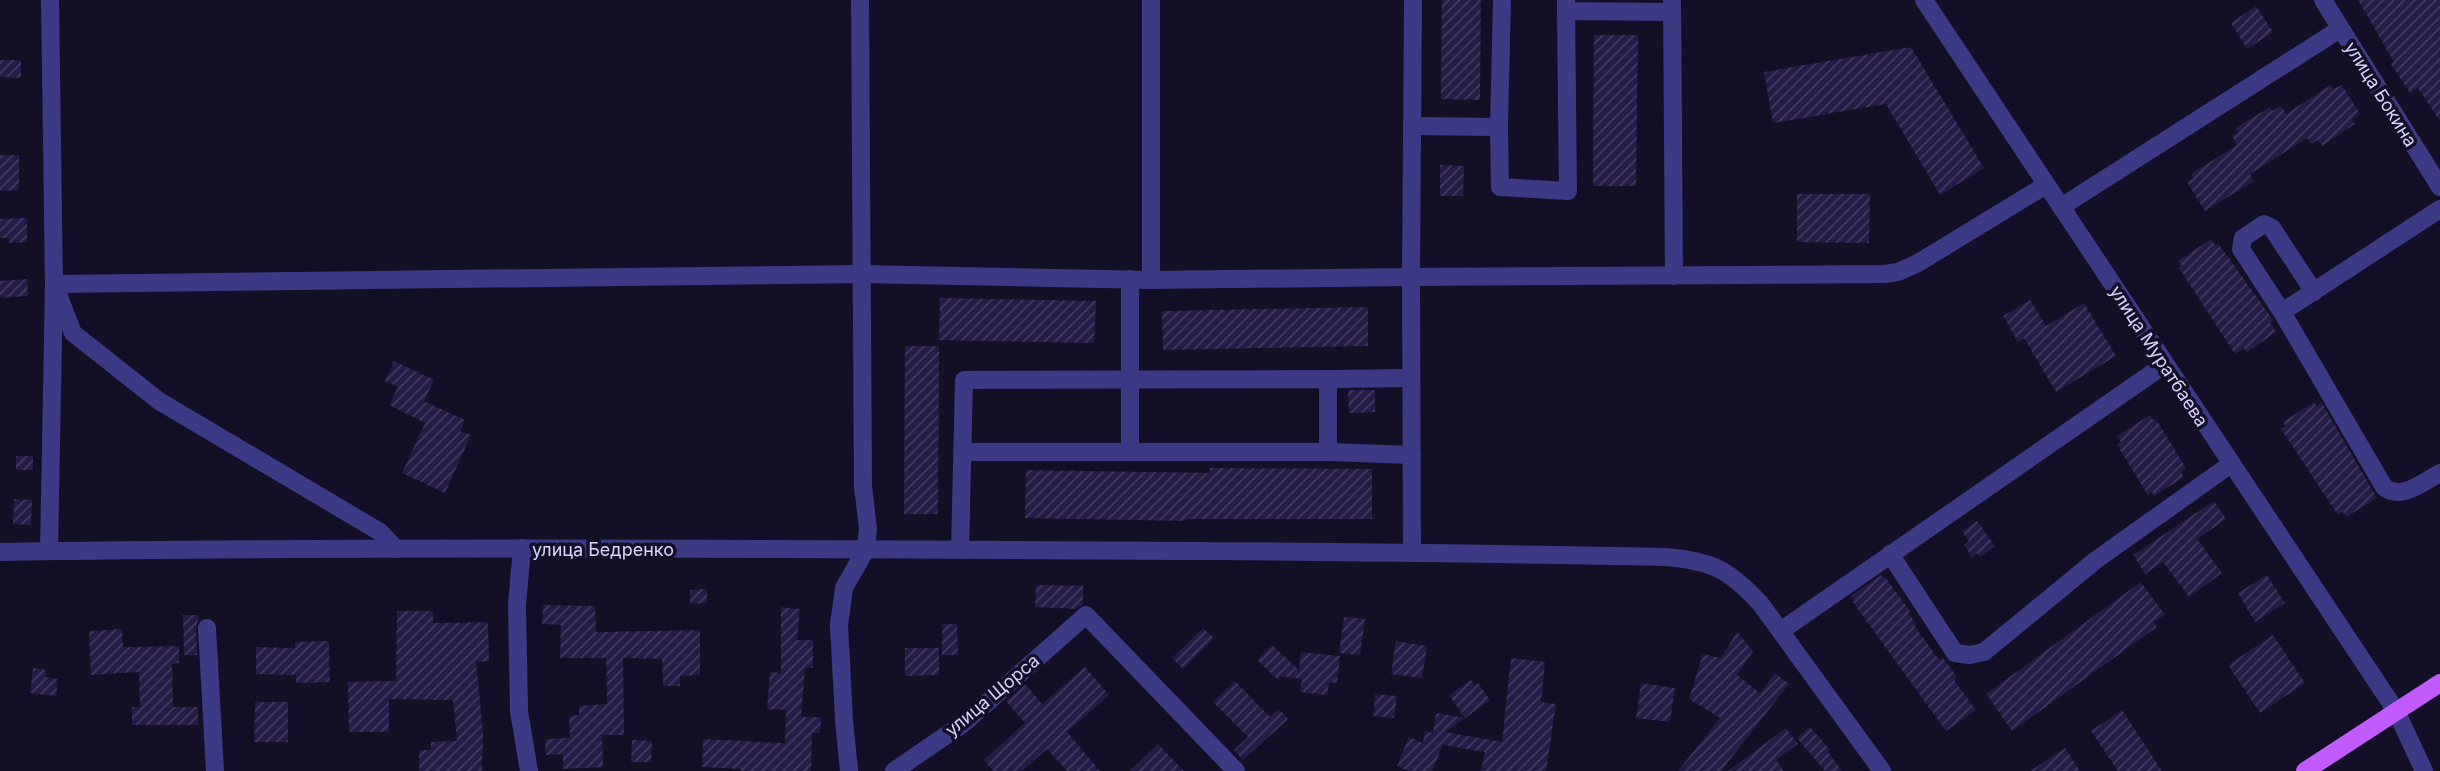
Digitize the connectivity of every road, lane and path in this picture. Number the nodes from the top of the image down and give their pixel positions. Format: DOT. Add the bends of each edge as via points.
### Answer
graph roads {
  1 [pos="50,0"];
  2 [pos="860,0"];
  3 [pos="1151,0"];
  4 [pos="1413,0"];
  5 [pos="1502,0"];
  6 [pos="1924,0"];
  7 [pos="2323,0"];
  8 [pos="1566,5"];
  9 [pos="1672,6"];
  10 [pos="2340,29"];
  11 [pos="1412,126"];
  12 [pos="1499,127"];
  13 [pos="2046,185"];
  14 [pos="2440,187"];
  15 [pos="2061,206"];
  16 [pos="2440,209"];
  17 [pos="863,274"];
  18 [pos="1674,276"];
  19 [pos="1411,277"];
  20 [pos="1130,279"];
  21 [pos="1151,280"];
  22 [pos="54,284"];
  23 [pos="2314,292"];
  24 [pos="2282,312"];
  25 [pos="2164,365"];
  26 [pos="1328,379"];
  27 [pos="1411,379"];
  28 [pos="1130,380"];
  29 [pos="963,452"];
  30 [pos="1130,452"];
  31 [pos="1328,452"];
  32 [pos="1412,455"];
  33 [pos="2231,464"];
  34 [pos="2440,473"];
  35 [pos="522,548"];
  36 [pos="397,549"];
  37 [pos="866,549"];
  38 [pos="960,550"];
  39 [pos="49,551"];
  40 [pos="0,552"];
  41 [pos="1412,552"];
  42 [pos="1890,554"];
  43 [pos="207,628"];
  44 [pos="1782,630"];
  45 [pos="2440,683"];
  46 [pos="2396,711"];
  47 [pos="215,771"];
  48 [pos="529,771"];
  49 [pos="849,771"];
  50 [pos="894,771"];
  51 [pos="1236,771"];
  52 [pos="1882,771"];
  53 [pos="2305,771"];
  54 [pos="2424,771"];
  1 -- 22 [label="street"];
  2 -- 17 [label="street"];
  3 -- 21 [label="street"];
  4 -- 11 [label="street"];
  5 -- 12 [label="street"];
  6 -- 13 [label="street, улица Муратбаева"];
  7 -- 10 [label="street, улица Бокина"];
  8 -- 9 [label="street"];
  8 -- 12 [label="street" via="1568,191 1500,187"];
  9 -- 18 [label="street"];
  10 -- 14 [label="street, улица Бокина"];
  10 -- 15 [label="street"];
  11 -- 12 [label="street"];
  11 -- 19 [label="street"];
  13 -- 15 [label="street, улица Муратбаева"];
  13 -- 18 [label="street" via="1898,272"];
  15 -- 25 [label="street, улица Муратбаева"];
  16 -- 23 [label="street"];
  17 -- 20 [label="street"];
  17 -- 22 [label="street"];
  17 -- 37 [label="street"];
  18 -- 19 [label="street"];
  19 -- 21 [label="street"];
  19 -- 27 [label="street"];
  20 -- 21 [label="street"];
  20 -- 28 [label="street"];
  22 -- 36 [label="street" via="73,333 149,392 380,533"];
  22 -- 39 [label="street"];
  23 -- 24 [label="street"];
  23 -- 24 [label="street" via="2272,228 2264,224 2243,238 2241,249"];
  24 -- 34 [label="street" via="2384,487 2402,493"];
  25 -- 33 [label="street, улица Муратбаева"];
  25 -- 42 [label="street"];
  26 -- 27 [label="street"];
  26 -- 28 [label="street"];
  26 -- 31 [label="street"];
  27 -- 32 [label="street"];
  28 -- 29 [label="street" via="964,380"];
  28 -- 30 [label="street"];
  29 -- 30 [label="street"];
  29 -- 38 [label="street"];
  30 -- 31 [label="street"];
  31 -- 32 [label="street"];
  32 -- 41 [label="street"];
  33 -- 42 [label="street" via="2096,560 1984,652 1955,653"];
  33 -- 46 [label="street, улица Муратбаева"];
  35 -- 36 [label="street"];
  35 -- 37 [label="street, улица Бедренко"];
  35 -- 48 [label="street, улица Бедренко" via="517,605 519,711"];
  36 -- 39 [label="street"];
  37 -- 38 [label="street, улица Бедренко"];
  37 -- 49 [label="street" via="844,588 839,625"];
  38 -- 41 [label="street, улица Бедренко"];
  39 -- 40 [label="street"];
  41 -- 44 [label="street, улица Бедренко" via="1698,560 1742,583"];
  42 -- 44 [label="street"];
  43 -- 47 [label="street"];
  44 -- 52 [label="street, улица Бедренко"];
  45 -- 46 [label="main road"];
  46 -- 53 [label="main road"];
  46 -- 54 [label="street, улица Муратбаева"];
  50 -- 51 [label="street, улица Щорса" via="964,723 1086,615"];
}
